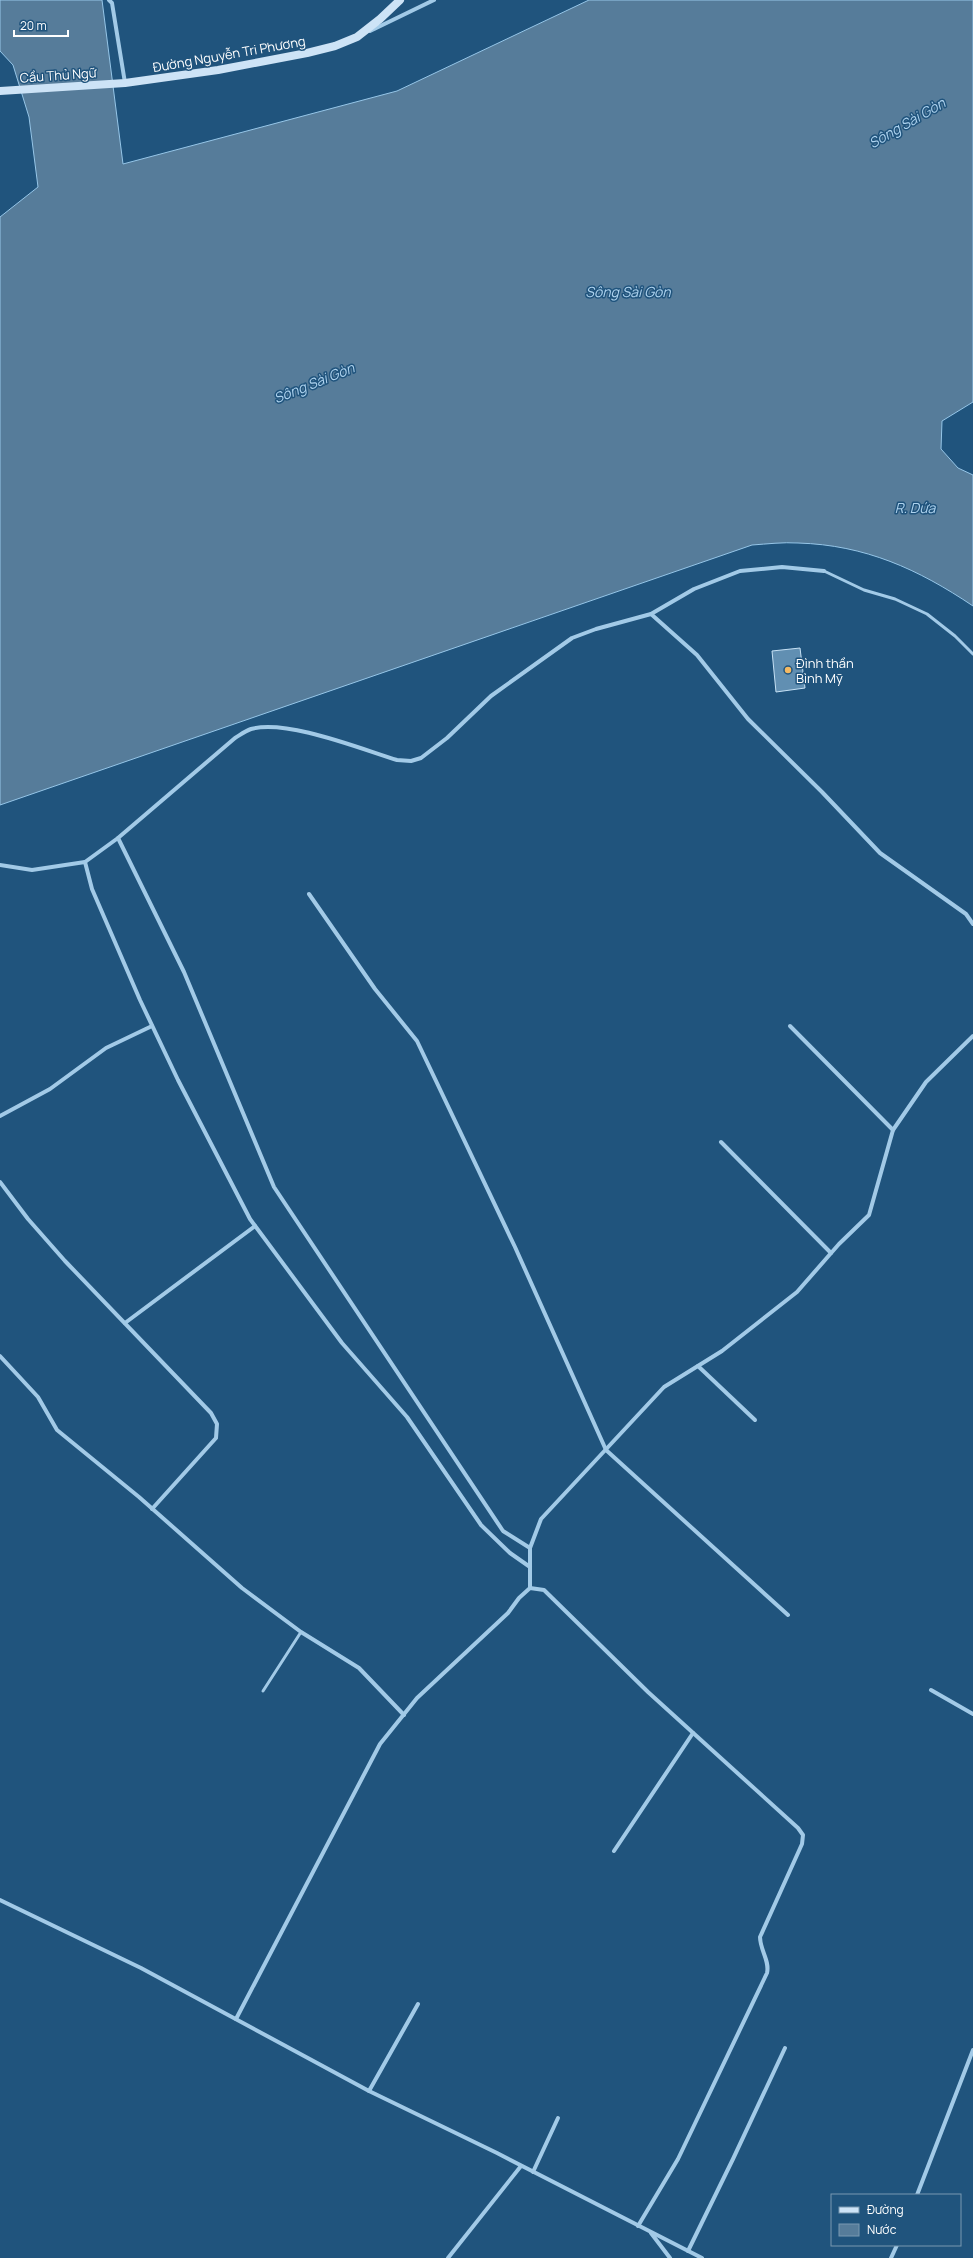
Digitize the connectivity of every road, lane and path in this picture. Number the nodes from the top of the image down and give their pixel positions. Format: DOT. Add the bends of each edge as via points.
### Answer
graph roads {
  1 [pos="400,0"];
  2 [pos="434,0"];
  3 [pos="112,1"];
  4 [pos="357,37"];
  5 [pos="122,83"];
  6 [pos="0,91"];
  7 [pos="824,571"];
  8 [pos="651,614"];
  9 [pos="973,654"];
  10 [pos="118,838"];
  11 [pos="85,862"];
  12 [pos="0,865"];
  13 [pos="309,894"];
  14 [pos="973,924"];
  15 [pos="152,1026"];
  16 [pos="790,1026"];
  17 [pos="973,1036"];
  18 [pos="0,1116"];
  19 [pos="893,1130"];
  20 [pos="721,1142"];
  21 [pos="0,1182"];
  22 [pos="255,1226"];
  23 [pos="831,1253"];
  24 [pos="125,1323"];
  25 [pos="0,1356"];
  26 [pos="698,1366"];
  27 [pos="755,1420"];
  28 [pos="606,1450"];
  29 [pos="152,1509"];
  30 [pos="530,1548"];
  31 [pos="530,1567"];
  32 [pos="530,1588"];
  33 [pos="788,1615"];
  34 [pos="302,1632"];
  35 [pos="931,1690"];
  36 [pos="263,1691"];
  37 [pos="973,1714"];
  38 [pos="404,1715"];
  39 [pos="693,1733"];
  40 [pos="614,1851"];
  41 [pos="0,1900"];
  42 [pos="418,2004"];
  43 [pos="236,2019"];
  44 [pos="784,2048"];
  45 [pos="973,2050"];
  46 [pos="369,2091"];
  47 [pos="558,2118"];
  48 [pos="521,2166"];
  49 [pos="533,2172"];
  50 [pos="917,2194"];
  51 [pos="638,2226"];
  52 [pos="650,2232"];
  53 [pos="897,2246"];
  54 [pos="688,2251"];
  55 [pos="448,2258"];
  56 [pos="670,2258"];
  57 [pos="702,2258"];
  58 [pos="891,2258"];
  1 -- 4 [label="street, Đường Nguyễn Tri Phương"];
  2 -- 4 [label="street"];
  3 -- 5 [label="street"];
  4 -- 5 [label="street, Đường Nguyễn Tri Phương" via="335,46 268,62"];
  5 -- 6 [label="street, Cầu Thủ Ngữ"];
  7 -- 8 [label="street" via="782,567 740,571 694,589"];
  7 -- 9 [label="lane" via="864,590 895,599 927,614"];
  8 -- 10 [label="street" via="572,638 491,696 447,738 421,758 411,761 397,760 297,730 271,727 250,729 235,738"];
  8 -- 14 [label="street" via="697,655 748,719 880,853 966,914"];
  10 -- 11 [label="street"];
  10 -- 30 [label="street" via="184,972 274,1187 503,1531"];
  11 -- 12 [label="street" via="32,870"];
  11 -- 15 [label="street" via="92,889"];
  13 -- 28 [label="street" via="375,989 417,1041 515,1247"];
  15 -- 18 [label="street" via="106,1048 50,1089"];
  15 -- 22 [label="street" via="181,1087"];
  16 -- 19 [label="street"];
  17 -- 19 [label="street" via="926,1082"];
  19 -- 23 [label="street" via="869,1215"];
  20 -- 23 [label="street"];
  21 -- 24 [label="street" via="28,1219"];
  22 -- 24 [label="street"];
  22 -- 31 [label="street" via="342,1343 407,1417 481,1525"];
  23 -- 26 [label="street" via="797,1292 722,1351"];
  24 -- 29 [label="street" via="211,1413 217,1424 216,1438"];
  25 -- 29 [label="street" via="38,1397 57,1430"];
  26 -- 27 [label="street"];
  26 -- 28 [label="street" via="664,1387"];
  28 -- 30 [label="street" via="541,1519"];
  28 -- 33 [label="street"];
  29 -- 34 [label="street" via="242,1588"];
  30 -- 31 [label="street"];
  31 -- 32 [label="street"];
  32 -- 38 [label="street" via="508,1613 417,1698"];
  32 -- 39 [label="street" via="544,1590"];
  34 -- 36 [label="lane"];
  34 -- 38 [label="street" via="359,1668"];
  35 -- 37 [label="street"];
  38 -- 43 [label="street" via="380,1744"];
  39 -- 40 [label="street"];
  39 -- 51 [label="street" via="798,1828 803,1835 802,1844 760,1937 767,1973 678,2159"];
  41 -- 43 [label="street" via="141,1968"];
  42 -- 46 [label="street"];
  43 -- 46 [label="street"];
  44 -- 54 [label="street" via="734,2159"];
  45 -- 50 [label="street"];
  46 -- 48 [label="street"];
  47 -- 49 [label="street"];
  48 -- 49 [label="street"];
  48 -- 55 [label="street"];
  49 -- 51 [label="street"];
  51 -- 52 [label="street"];
  52 -- 54 [label="street"];
  52 -- 56 [label="street"];
  53 -- 58 [label="street"];
  54 -- 57 [label="street"];
}
